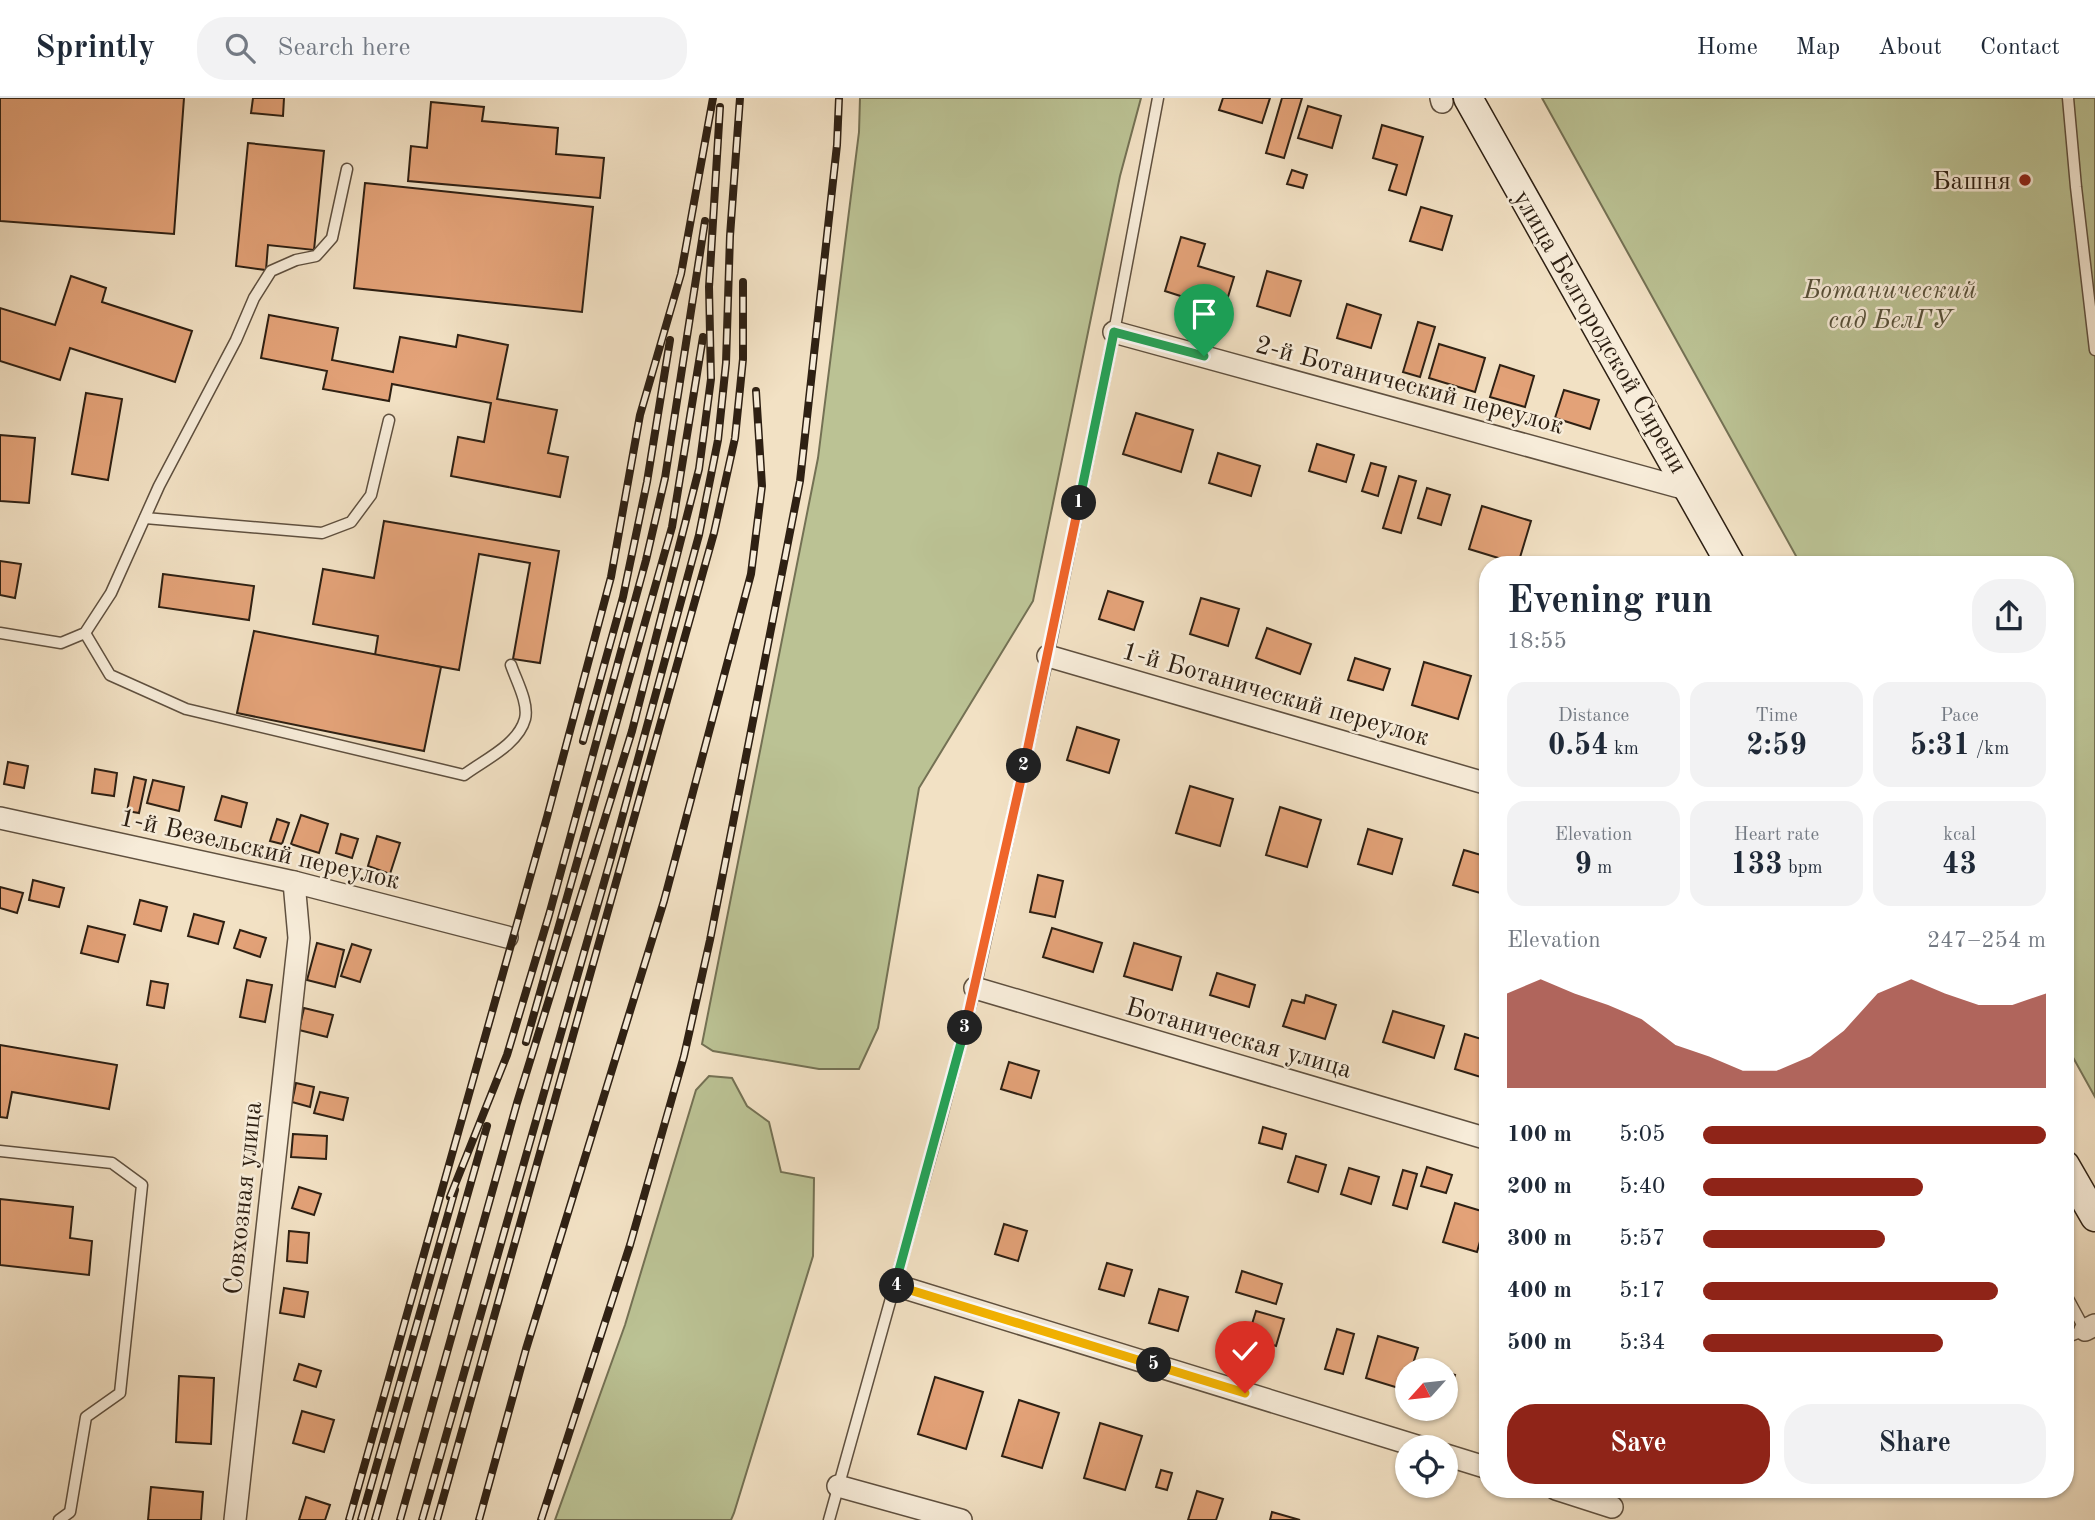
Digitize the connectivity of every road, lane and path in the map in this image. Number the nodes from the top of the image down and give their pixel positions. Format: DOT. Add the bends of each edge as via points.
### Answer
graph roads {
  1 [pos="1158,98"];
  2 [pos="2068,98"];
  3 [pos="1450,99"];
  4 [pos="347,169"];
  5 [pos="1114,332"];
  6 [pos="2095,350"];
  7 [pos="388,419"];
  8 [pos="1690,490"];
  9 [pos="145,518"];
  10 [pos="1726,556"];
  11 [pos="0,633"];
  12 [pos="85,633"];
  13 [pos="1048,656"];
  14 [pos="511,665"];
  15 [pos="1479,781"];
  16 [pos="0,818"];
  17 [pos="294,882"];
  18 [pos="507,937"];
  19 [pos="975,988"];
  20 [pos="1479,1136"];
  21 [pos="0,1151"];
  22 [pos="2074,1181"];
  23 [pos="2095,1217"];
  24 [pos="895,1285"];
  25 [pos="2074,1305"];
  26 [pos="2090,1327"];
  27 [pos="1395,1439"];
  28 [pos="1458,1459"];
  29 [pos="1479,1465"];
  30 [pos="838,1486"];
  31 [pos="1588,1498"];
  32 [pos="1613,1505"];
  33 [pos="58,1520"];
  34 [pos="235,1520"];
  35 [pos="829,1520"];
  36 [pos="961,1520"];
  1 -- 5 [label="lane"];
  2 -- 6 [label="lane"];
  3 -- 8 [label="main road, улица Белгородской Сирени"];
  4 -- 9 [label="lane" via="332,238 316,256 271,271"];
  5 -- 8 [label="street, 2-й Ботанический переулок"];
  5 -- 13 [label="lane"];
  7 -- 9 [label="lane" via="371,495 351,522 322,533"];
  8 -- 10 [label="main road, улица Белгородской Сирени"];
  9 -- 12 [label="lane" via="111,593"];
  11 -- 12 [label="lane" via="61,643"];
  12 -- 14 [label="lane" via="110,675 186,709 464,775 511,741 525,718"];
  13 -- 15 [label="street, 1-й Ботанический переулок"];
  13 -- 19 [label="lane"];
  16 -- 17 [label="street, 1-й Везельский переулок"];
  17 -- 18 [label="street, 1-й Везельский переулок"];
  17 -- 34 [label="street, Совхозная улица" via="299,938"];
  19 -- 20 [label="street, Ботаническая улица"];
  19 -- 24 [label="lane"];
  21 -- 33 [label="lane" via="112,1163 142,1185 120,1393 86,1417 70,1512"];
  22 -- 23 [label="main road"];
  24 -- 27 [label="street"];
  24 -- 30 [label="lane"];
  25 -- 26 [label="lane"];
  28 -- 29 [label="street"];
  30 -- 35 [label="lane"];
  30 -- 36 [label="street"];
  31 -- 32 [label="street"];
}
